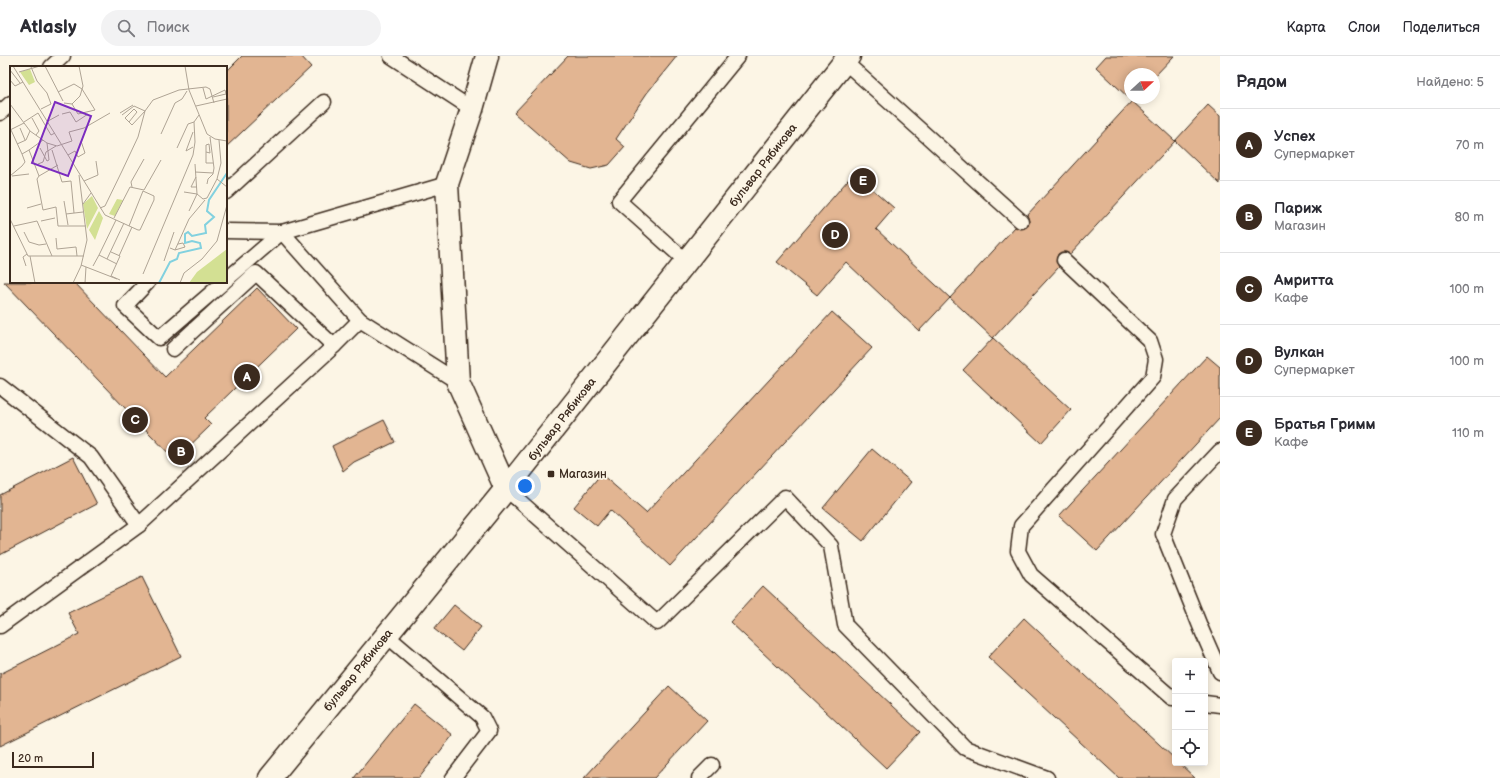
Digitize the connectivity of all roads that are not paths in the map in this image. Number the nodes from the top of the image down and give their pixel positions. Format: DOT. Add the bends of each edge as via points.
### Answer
graph roads {
  1 [pos="63,56"];
  2 [pos="487,56"];
  3 [pos="738,56"];
  4 [pos="393,57"];
  5 [pos="847,59"];
  6 [pos="52,66"];
  7 [pos="324,102"];
  8 [pos="10,104"];
  9 [pos="472,109"];
  10 [pos="0,114"];
  11 [pos="447,184"];
  12 [pos="227,191"];
  13 [pos="1021,221"];
  14 [pos="227,231"];
  15 [pos="282,232"];
  16 [pos="1064,260"];
  17 [pos="686,261"];
  18 [pos="227,279"];
  19 [pos="147,283"];
  20 [pos="223,283"];
  21 [pos="360,320"];
  22 [pos="334,346"];
  23 [pos="173,349"];
  24 [pos="458,382"];
  25 [pos="0,386"];
  26 [pos="1220,451"];
  27 [pos="506,489"];
  28 [pos="138,525"];
  29 [pos="0,626"];
  30 [pos="386,636"];
  31 [pos="1220,672"];
  32 [pos="1172,698"];
  33 [pos="1208,703"];
  34 [pos="1220,705"];
  35 [pos="712,765"];
  36 [pos="270,778"];
  37 [pos="453,778"];
  38 [pos="699,778"];
  39 [pos="1047,778"];
  1 -- 6 [label="lane"];
  2 -- 9 [label="street"];
  3 -- 17 [label="lane" via="619,201"];
  4 -- 9 [label="lane"];
  5 -- 13 [label="lane"];
  5 -- 17 [label="street, бульвар Рябикова"];
  7 -- 12 [label="lane"];
  8 -- 10 [label="lane"];
  9 -- 11 [label="street"];
  11 -- 15 [label="lane"];
  11 -- 24 [label="street"];
  14 -- 15 [label="lane"];
  15 -- 18 [label="lane"];
  15 -- 21 [label="lane"];
  16 -- 32 [label="lane" via="1150,341 1156,359 1153,377 1021,526 1018,551 1031,575"];
  17 -- 27 [label="street, бульвар Рябикова"];
  19 -- 20 [label="lane" via="125,306 159,338"];
  21 -- 22 [label="lane"];
  21 -- 24 [label="lane"];
  22 -- 23 [label="lane" via="256,273"];
  22 -- 28 [label="lane"];
  24 -- 27 [label="street"];
  25 -- 28 [label="lane" via="91,457"];
  26 -- 31 [label="lane" via="1175,499 1163,534"];
  27 -- 30 [label="street, бульвар Рябикова"];
  27 -- 39 [label="lane" via="657,623 784,497 831,546 845,625 965,748"];
  28 -- 29 [label="lane"];
  30 -- 36 [label="street, бульвар Рябикова"];
  30 -- 37 [label="lane" via="482,717 489,731"];
  33 -- 34 [label="lane"];
  35 -- 38 [label="lane"];
}
